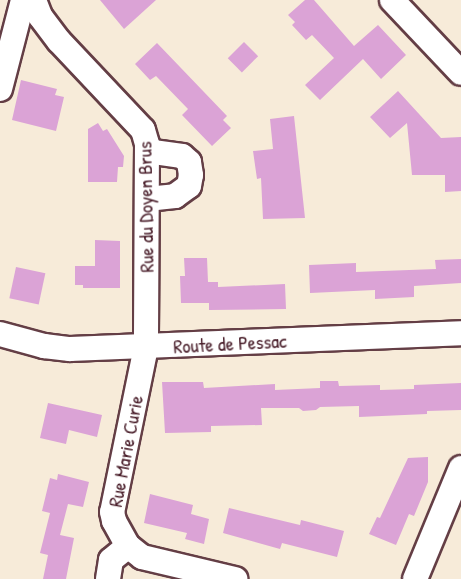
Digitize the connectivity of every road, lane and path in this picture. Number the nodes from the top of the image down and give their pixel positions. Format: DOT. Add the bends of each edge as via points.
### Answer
graph roads {
  1 [pos="23,0"];
  2 [pos="34,0"];
  3 [pos="392,0"];
  4 [pos="461,73"];
  5 [pos="0,89"];
  6 [pos="147,151"];
  7 [pos="147,199"];
  8 [pos="461,333"];
  9 [pos="0,334"];
  10 [pos="146,347"];
  11 [pos="461,468"];
  12 [pos="128,546"];
  13 [pos="108,579"];
  14 [pos="235,579"];
  15 [pos="415,579"];
  1 -- 5 [label="street"];
  2 -- 6 [label="street, Rue du Doyen Brus" via="39,16 59,41 143,130"];
  3 -- 4 [label="street"];
  6 -- 7 [label="street, Rue du Doyen Brus"];
  6 -- 7 [label="street" via="182,156 189,162 191,175 189,186 175,196"];
  7 -- 10 [label="street, Rue du Doyen Brus"];
  8 -- 10 [label="street, Route de Pessac"];
  9 -- 10 [label="street, Route de Pessac" via="70,349"];
  10 -- 12 [label="street, Rue Marie Curie" via="112,512"];
  11 -- 15 [label="street"];
  12 -- 13 [label="street" via="111,560"];
  12 -- 14 [label="street" via="142,557"];
}
